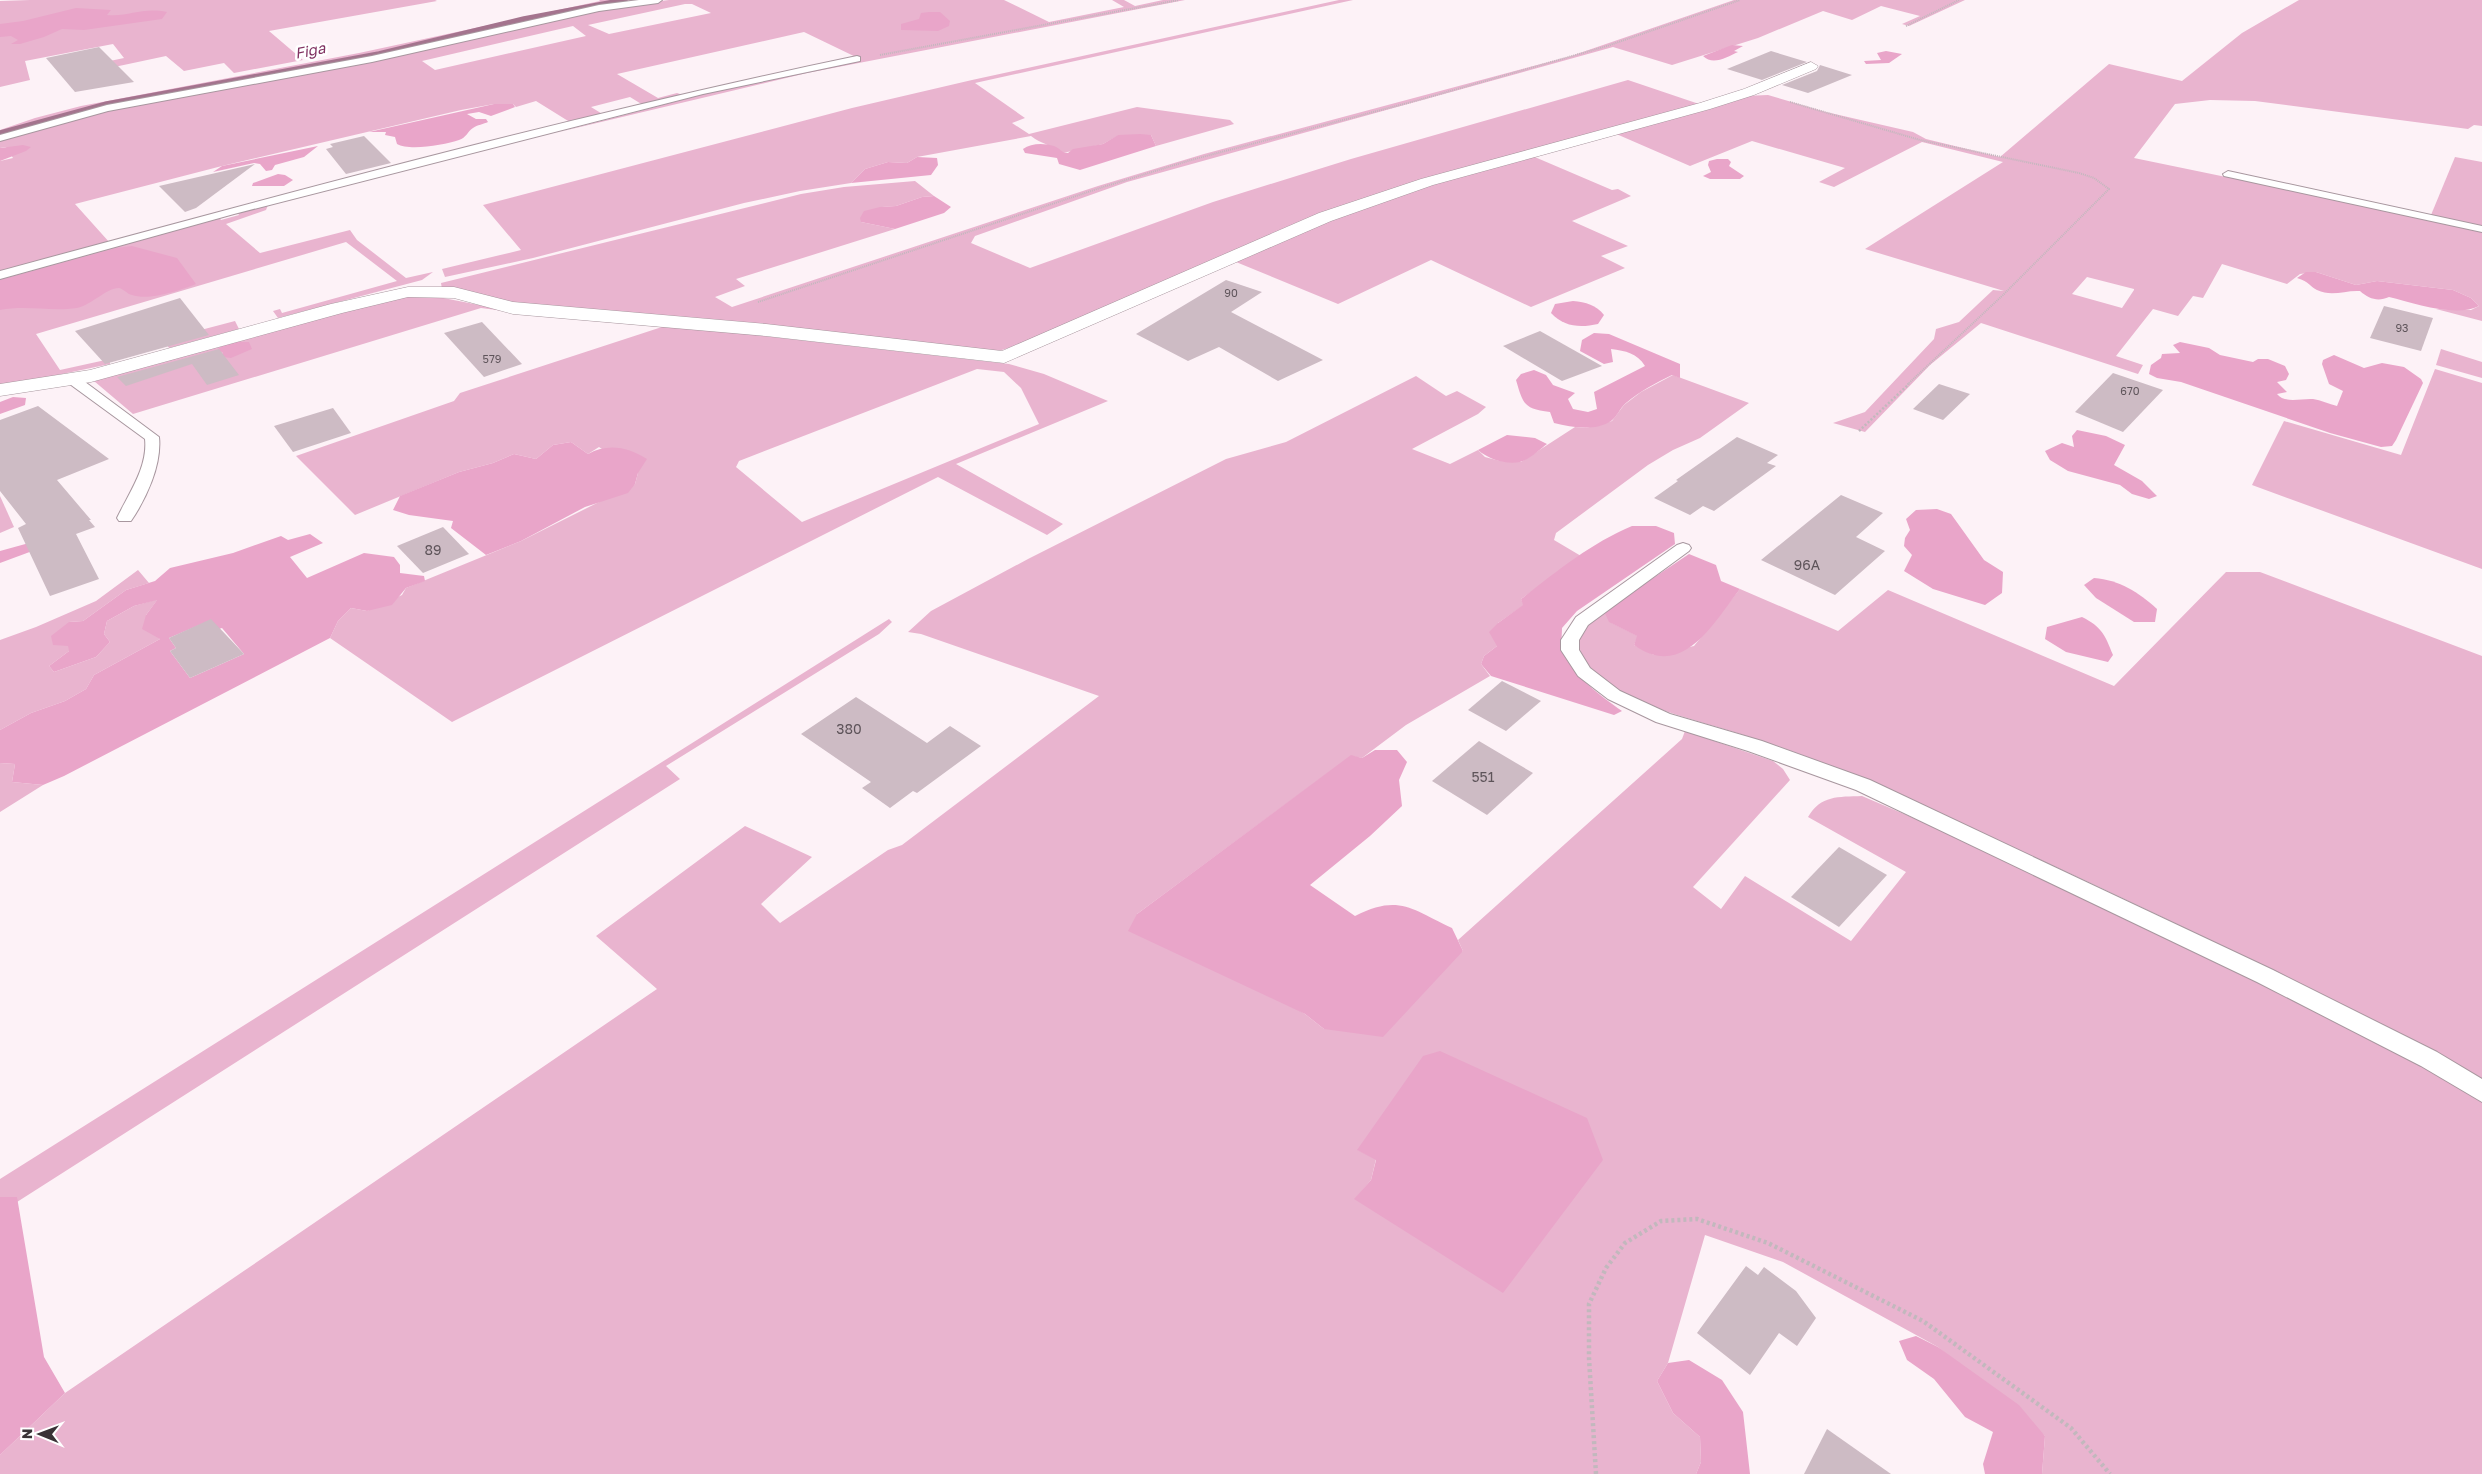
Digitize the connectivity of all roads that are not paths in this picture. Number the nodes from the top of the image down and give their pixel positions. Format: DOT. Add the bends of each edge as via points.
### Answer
graph roads {
  1 [pos="658,0"];
  2 [pos="542,10"];
  3 [pos="527,14"];
  4 [pos="413,39"];
  5 [pos="857,59"];
  6 [pos="1811,66"];
  7 [pos="32,118"];
  8 [pos="0,138"];
  9 [pos="2228,174"];
  10 [pos="2482,229"];
  11 [pos="0,275"];
  12 [pos="72,379"];
  13 [pos="0,390"];
  14 [pos="125,518"];
  15 [pos="1683,548"];
  16 [pos="2482,1092"];
  1 -- 8 [label="lane" via="599,8 372,59 106,108"];
  2 -- 3 [label="lane"];
  4 -- 7 [label="lane" via="87,103"];
  5 -- 11 [label="lane" via="702,91 220,214"];
  6 -- 12 [label="street" via="1751,92 1427,182 1325,217 1004,357 766,330 523,310 454,292 408,292"];
  9 -- 10 [label="lane"];
  12 -- 13 [label="street"];
  12 -- 14 [label="lane" via="152,437 154,445 148,467"];
  15 -- 16 [label="lane" via="1582,621 1570,640 1570,650 1584,672 1614,695 1663,718 1756,746 1863,785 2265,976 2429,1059"];
}
